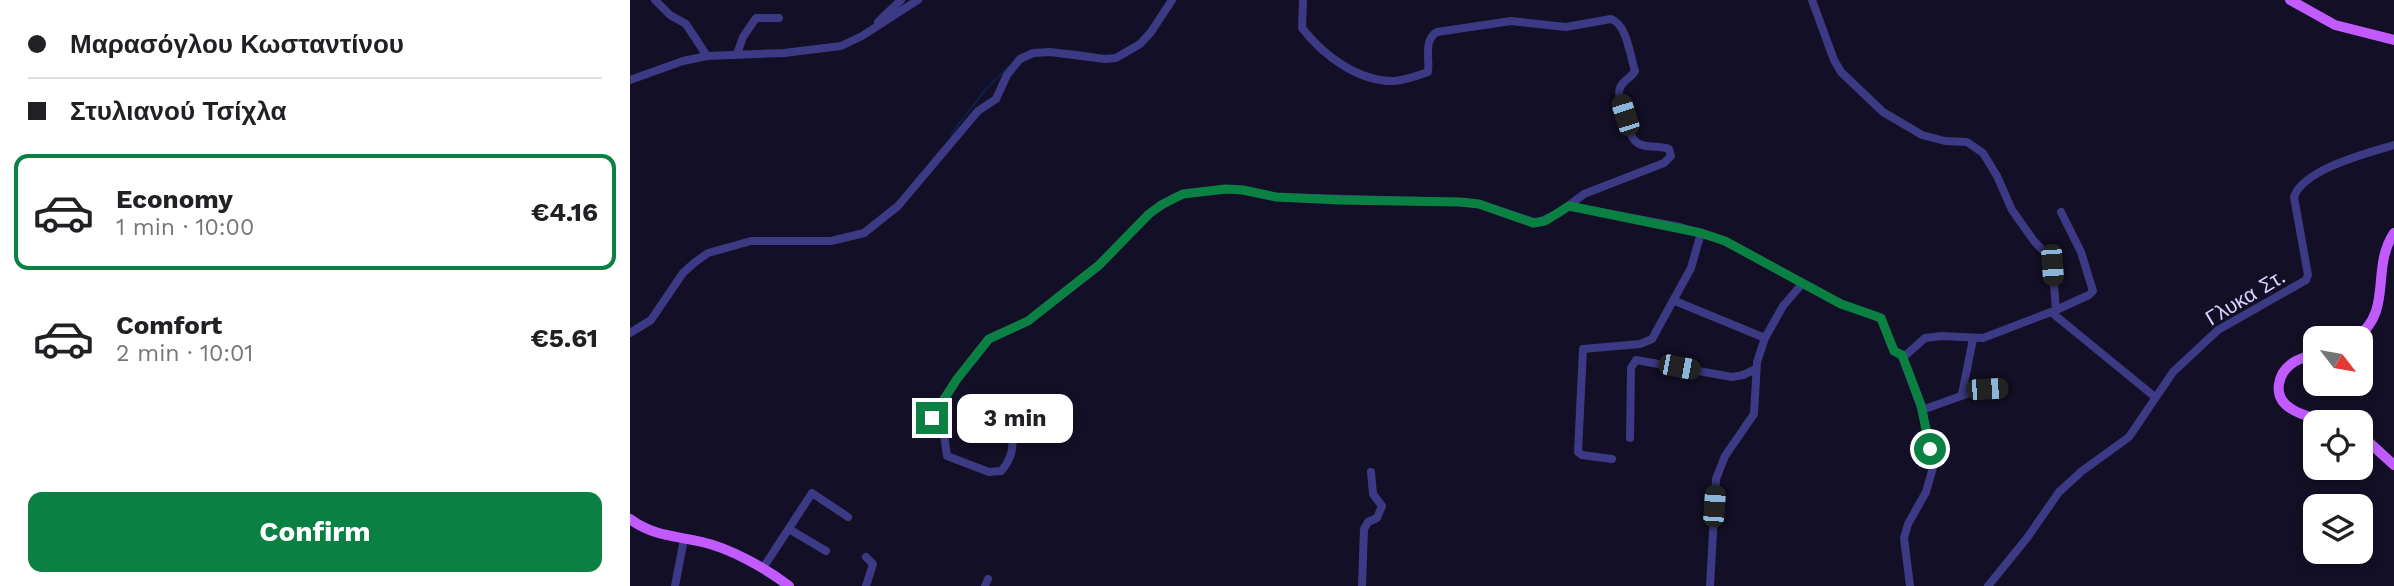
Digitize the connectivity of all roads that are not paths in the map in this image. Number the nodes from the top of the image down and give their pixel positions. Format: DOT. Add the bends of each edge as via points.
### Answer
graph roads {
  1 [pos="655,0"];
  2 [pos="901,0"];
  3 [pos="918,0"];
  4 [pos="1172,0"];
  5 [pos="1303,0"];
  6 [pos="1812,0"];
  7 [pos="2290,0"];
  8 [pos="779,18"];
  9 [pos="876,26"];
  10 [pos="2394,40"];
  11 [pos="737,54"];
  12 [pos="706,56"];
  13 [pos="630,80"];
  14 [pos="2394,145"];
  15 [pos="1569,206"];
  16 [pos="2061,212"];
  17 [pos="1701,233"];
  18 [pos="2394,233"];
  19 [pos="1802,284"];
  20 [pos="1675,301"];
  21 [pos="2054,311"];
  22 [pos="2370,326"];
  23 [pos="630,333"];
  24 [pos="1765,338"];
  25 [pos="1973,339"];
  26 [pos="1902,355"];
  27 [pos="2303,360"];
  28 [pos="1756,369"];
  29 [pos="2002,388"];
  30 [pos="1962,394"];
  31 [pos="2155,397"];
  32 [pos="1922,410"];
  33 [pos="2303,413"];
  34 [pos="1013,430"];
  35 [pos="1630,438"];
  36 [pos="2373,446"];
  37 [pos="1612,459"];
  38 [pos="2394,465"];
  39 [pos="1371,472"];
  40 [pos="848,517"];
  41 [pos="630,519"];
  42 [pos="789,529"];
  43 [pos="684,539"];
  44 [pos="826,551"];
  45 [pos="866,556"];
  46 [pos="763,568"];
  47 [pos="675,586"];
  48 [pos="789,586"];
  49 [pos="866,586"];
  50 [pos="1362,586"];
  51 [pos="1710,586"];
  52 [pos="1910,586"];
  53 [pos="1988,586"];
  1 -- 12 [label="street" via="686,24"];
  2 -- 9 [label="street"];
  3 -- 9 [label="street"];
  4 -- 23 [label="street" via="1140,44 1116,58 1050,52 1020,59 996,99 978,111 898,206 864,233 831,241 751,241 708,253 683,273 652,320"];
  5 -- 15 [label="street" via="1302,28 1325,54 1357,72 1386,81 1427,72 1429,38 1440,31 1511,21 1566,27 1616,20 1635,71 1618,95 1632,135 1639,144 1666,148 1671,156 1664,163 1584,194"];
  6 -- 21 [label="street" via="1841,72 1883,112 1912,131 1933,139 1967,142 1979,149 2012,210 2052,260"];
  7 -- 10 [label="main road" via="2335,25"];
  8 -- 11 [label="street" via="756,18"];
  9 -- 11 [label="street" via="841,46 784,54"];
  11 -- 12 [label="street"];
  12 -- 13 [label="street"];
  14 -- 31 [label="street, Γλυκα Στ." via="2352,158 2300,186 2294,197 2306,280 2218,330 2173,372"];
  15 -- 17 [label="street"];
  15 -- 34 [label="street" via="1533,223 1460,202 1276,197 1226,189 1173,198 1028,321 989,339 932,418 944,435 947,456 989,472 1001,471 1009,460"];
  16 -- 21 [label="street" via="2081,252 2093,291"];
  17 -- 19 [label="street" via="1725,241"];
  17 -- 20 [label="street" via="1693,264"];
  18 -- 22 [label="main road" via="2384,259 2382,308"];
  19 -- 24 [label="street"];
  19 -- 26 [label="street" via="1877,316 1894,351"];
  20 -- 24 [label="street"];
  20 -- 37 [label="street" via="1649,342 1583,349 1578,452"];
  21 -- 25 [label="street"];
  21 -- 31 [label="street"];
  24 -- 28 [label="street"];
  25 -- 26 [label="street" via="1931,336"];
  25 -- 30 [label="street"];
  26 -- 32 [label="street"];
  27 -- 33 [label="main road" via="2287,367 2278,388 2289,408"];
  28 -- 35 [label="street" via="1732,377 1636,360"];
  28 -- 51 [label="street" via="1754,414 1725,456 1716,479"];
  29 -- 30 [label="street"];
  30 -- 32 [label="street"];
  31 -- 53 [label="street, Γλυκα Στ." via="2130,438 2059,492"];
  32 -- 52 [label="street" via="1934,464 1929,486 1904,538"];
  36 -- 38 [label="main road"];
  39 -- 50 [label="street" via="1373,494 1382,506 1364,529"];
  40 -- 42 [label="street" via="812,494"];
  41 -- 43 [label="main road" via="654,533"];
  42 -- 44 [label="street"];
  42 -- 46 [label="street"];
  43 -- 46 [label="main road" via="715,546"];
  43 -- 47 [label="street"];
  45 -- 49 [label="street" via="873,564"];
  46 -- 48 [label="main road"];
}
